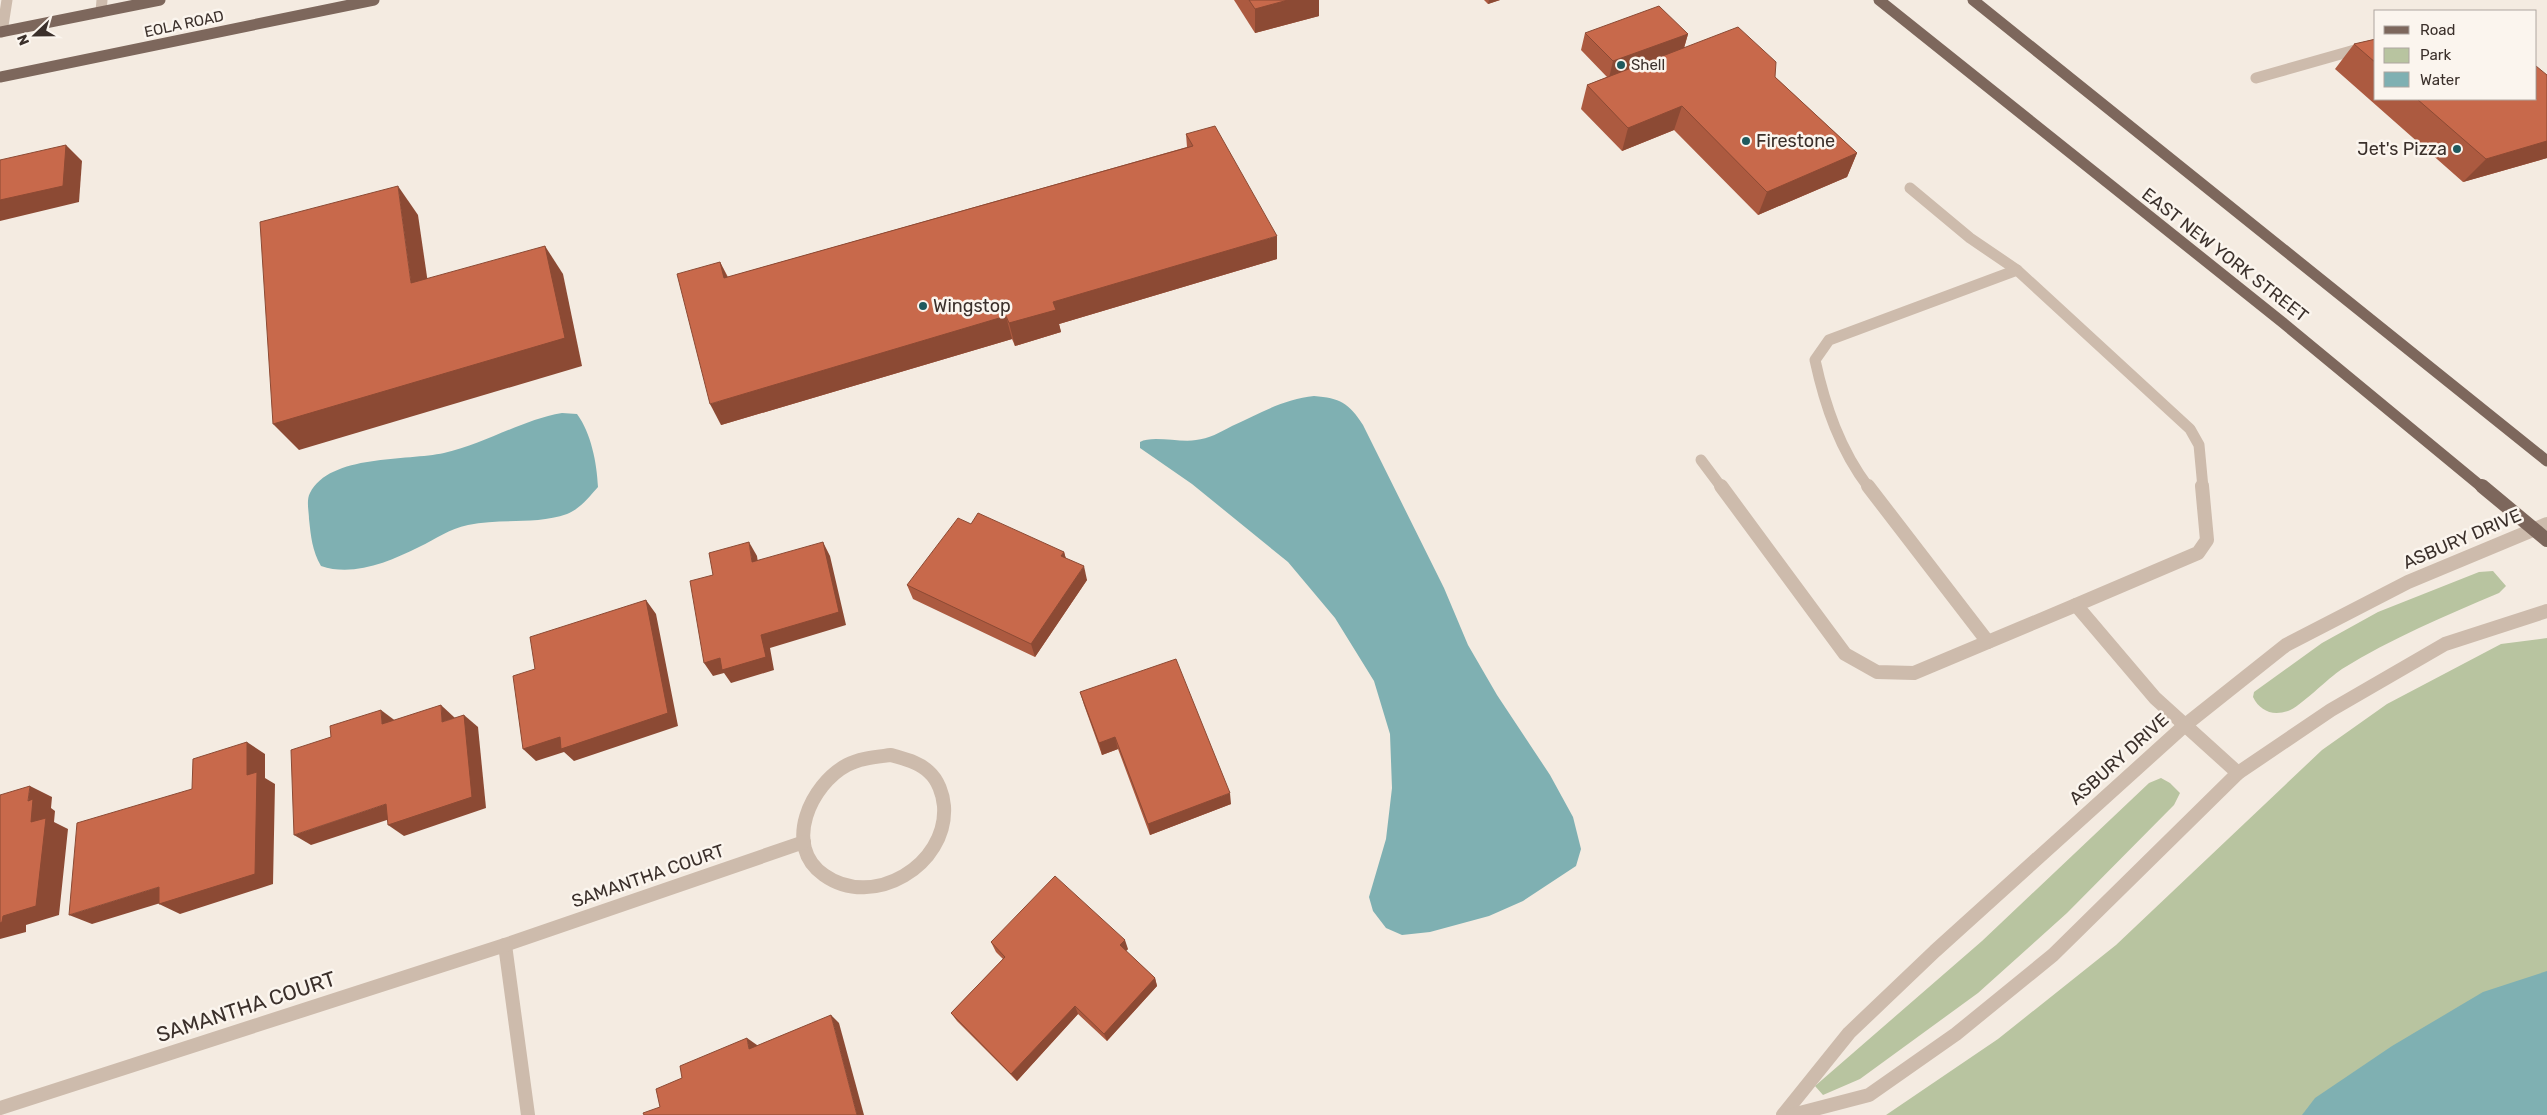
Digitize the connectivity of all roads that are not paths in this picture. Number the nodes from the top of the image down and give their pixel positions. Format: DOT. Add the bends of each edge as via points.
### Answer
graph roads {
  1 [pos="7,0"];
  2 [pos="102,0"];
  3 [pos="160,0"];
  4 [pos="374,0"];
  5 [pos="1879,0"];
  6 [pos="1974,0"];
  7 [pos="102,12"];
  8 [pos="1,32"];
  9 [pos="2374,45"];
  10 [pos="0,77"];
  11 [pos="2256,78"];
  12 [pos="1910,188"];
  13 [pos="2017,270"];
  14 [pos="1701,460"];
  15 [pos="2547,461"];
  16 [pos="2547,524"];
  17 [pos="2533,528"];
  18 [pos="2547,540"];
  19 [pos="2076,605"];
  20 [pos="2547,610"];
  21 [pos="1988,642"];
  22 [pos="2184,726"];
  23 [pos="2238,772"];
  24 [pos="804,842"];
  25 [pos="505,945"];
  26 [pos="0,1108"];
  27 [pos="528,1115"];
  28 [pos="1783,1115"];
  29 [pos="1792,1115"];
  1 -- 8 [label="street"];
  2 -- 7 [label="street"];
  3 -- 7 [label="main road, EOLA ROAD"];
  4 -- 10 [label="main road, EOLA ROAD"];
  5 -- 17 [label="main road, EAST NEW YORK STREET" via="2282,322"];
  6 -- 15 [label="main road"];
  7 -- 8 [label="main road, EOLA ROAD"];
  9 -- 11 [label="street"];
  12 -- 13 [label="street" via="1970,238"];
  13 -- 19 [label="street" via="2190,429 2199,445 2207,540 2198,553"];
  13 -- 21 [label="street" via="1829,340 1815,360 1823,397 1851,464"];
  14 -- 21 [label="street" via="1845,654 1877,672 1914,673"];
  16 -- 17 [label="street, ASBURY DRIVE"];
  17 -- 18 [label="main road, EAST NEW YORK STREET"];
  17 -- 22 [label="street, ASBURY DRIVE" via="2408,582 2286,645"];
  19 -- 21 [label="street"];
  19 -- 22 [label="street" via="2155,698"];
  20 -- 23 [label="street" via="2445,644 2331,710"];
  22 -- 23 [label="street"];
  22 -- 28 [label="street, ASBURY DRIVE" via="1849,1033"];
  23 -- 29 [label="street" via="2052,955 1956,1034 1869,1095"];
  24 -- 24 [label="street" via="814,866 835,883 859,889 888,885 916,869 934,849 943,829 945,807 941,792 930,773 914,762 891,755 865,757 840,769 815,792 805,817"];
  24 -- 25 [label="street, SAMANTHA COURT"];
  25 -- 26 [label="street, SAMANTHA COURT"];
  25 -- 27 [label="street"];
}
